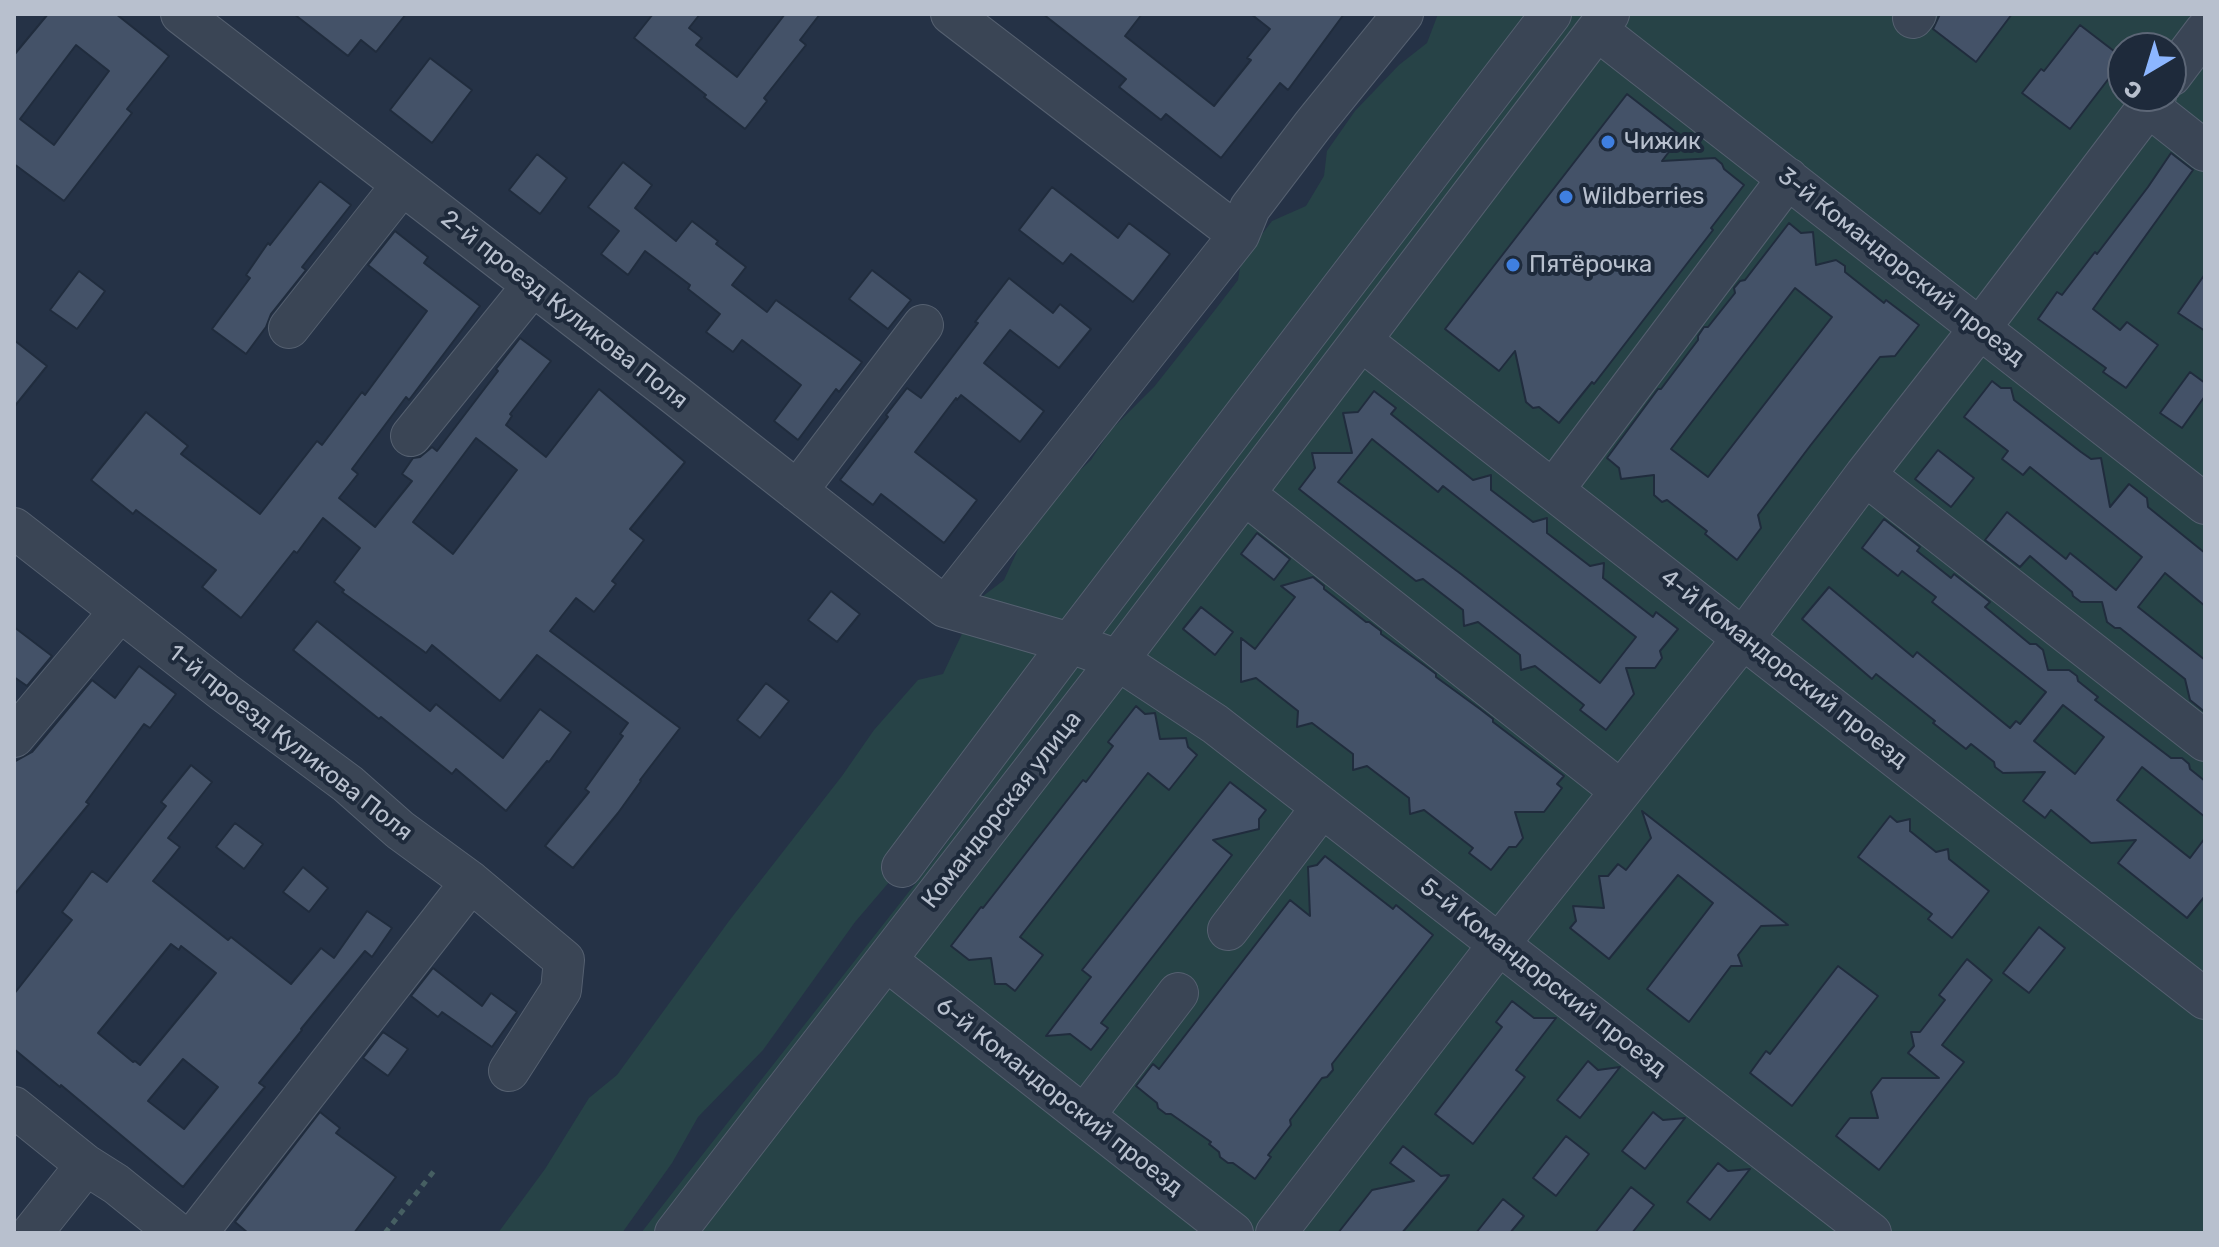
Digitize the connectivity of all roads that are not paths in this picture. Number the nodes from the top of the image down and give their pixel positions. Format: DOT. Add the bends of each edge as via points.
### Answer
graph roads {
  1 [pos="181,14"];
  2 [pos="951,14"];
  3 [pos="1403,14"];
  4 [pos="1551,14"];
  5 [pos="1603,22"];
  6 [pos="2205,31"];
  7 [pos="2187,55"];
  8 [pos="2144,112"];
  9 [pos="2173,112"];
  10 [pos="2205,151"];
  11 [pos="1788,178"];
  12 [pos="402,185"];
  13 [pos="1239,235"];
  14 [pos="533,285"];
  15 [pos="923,325"];
  16 [pos="289,328"];
  17 [pos="1980,328"];
  18 [pos="1362,341"];
  19 [pos="411,436"];
  20 [pos="1865,475"];
  21 [pos="1554,489"];
  22 [pos="797,491"];
  23 [pos="2205,504"];
  24 [pos="1261,507"];
  25 [pos="14,528"];
  26 [pos="945,607"];
  27 [pos="120,611"];
  28 [pos="1744,637"];
  29 [pos="1070,643"];
  30 [pos="1118,660"];
  31 [pos="14,737"];
  32 [pos="2205,741"];
  33 [pos="1621,791"];
  34 [pos="1322,807"];
  35 [pos="902,867"];
  36 [pos="471,882"];
  37 [pos="1228,930"];
  38 [pos="1499,944"];
  39 [pos="886,960"];
  40 [pos="1178,993"];
  41 [pos="2205,999"];
  42 [pos="509,1071"];
  43 [pos="14,1107"];
  44 [pos="1084,1116"];
  45 [pos="86,1165"];
  46 [pos="32,1233"];
  47 [pos="177,1233"];
  48 [pos="197,1233"];
  49 [pos="675,1233"];
  50 [pos="1233,1233"];
  51 [pos="1276,1233"];
  52 [pos="1871,1233"];
  1 -- 12 [label="street, 2-й проезд Куликова Поля"];
  2 -- 13 [label="street"];
  3 -- 13 [label="street" via="1250,208"];
  4 -- 29 [label="street"];
  5 -- 11 [label="street, 3-й Командорский проезд"];
  5 -- 18 [label="street, Командорская улица"];
  6 -- 7 [label="street"];
  8 -- 17 [label="street"];
  9 -- 10 [label="street"];
  11 -- 17 [label="street, 3-й Командорский проезд"];
  11 -- 21 [label="street"];
  12 -- 14 [label="street, 2-й проезд Куликова Поля"];
  12 -- 16 [label="street"];
  13 -- 26 [label="street"];
  14 -- 19 [label="street"];
  14 -- 22 [label="street, 2-й проезд Куликова Поля"];
  15 -- 22 [label="street"];
  17 -- 20 [label="street"];
  17 -- 23 [label="street, 3-й Командорский проезд"];
  18 -- 21 [label="street, 4-й Командорский проезд"];
  18 -- 30 [label="street, Командорская улица"];
  20 -- 28 [label="street"];
  20 -- 32 [label="street"];
  21 -- 28 [label="street, 4-й Командорский проезд"];
  22 -- 26 [label="street, 2-й проезд Куликова Поля"];
  24 -- 33 [label="street"];
  25 -- 27 [label="street, 1-й проезд Куликова Поля"];
  26 -- 29 [label="street, 5-й Командорский проезд"];
  27 -- 31 [label="street"];
  27 -- 36 [label="street, 1-й проезд Куликова Поля"];
  28 -- 33 [label="street"];
  28 -- 41 [label="street, 4-й Командорский проезд"];
  29 -- 30 [label="street, 5-й Командорский проезд"];
  29 -- 35 [label="street"];
  30 -- 34 [label="street, 5-й Командорский проезд" via="1215,724"];
  30 -- 39 [label="street, Командорская улица"];
  33 -- 38 [label="street"];
  34 -- 37 [label="street"];
  34 -- 38 [label="street, 5-й Командорский проезд"];
  36 -- 42 [label="street, 1-й проезд Куликова Поля" via="564,960 561,990"];
  36 -- 48 [label="street"];
  38 -- 51 [label="street"];
  38 -- 52 [label="street, 5-й Командорский проезд"];
  39 -- 44 [label="street, 6-й Командорский проезд"];
  39 -- 49 [label="street, Командорская улица"];
  40 -- 44 [label="street"];
  43 -- 45 [label="street"];
  44 -- 50 [label="street, 6-й Командорский проезд"];
  45 -- 46 [label="street"];
  45 -- 47 [label="street"];
}
